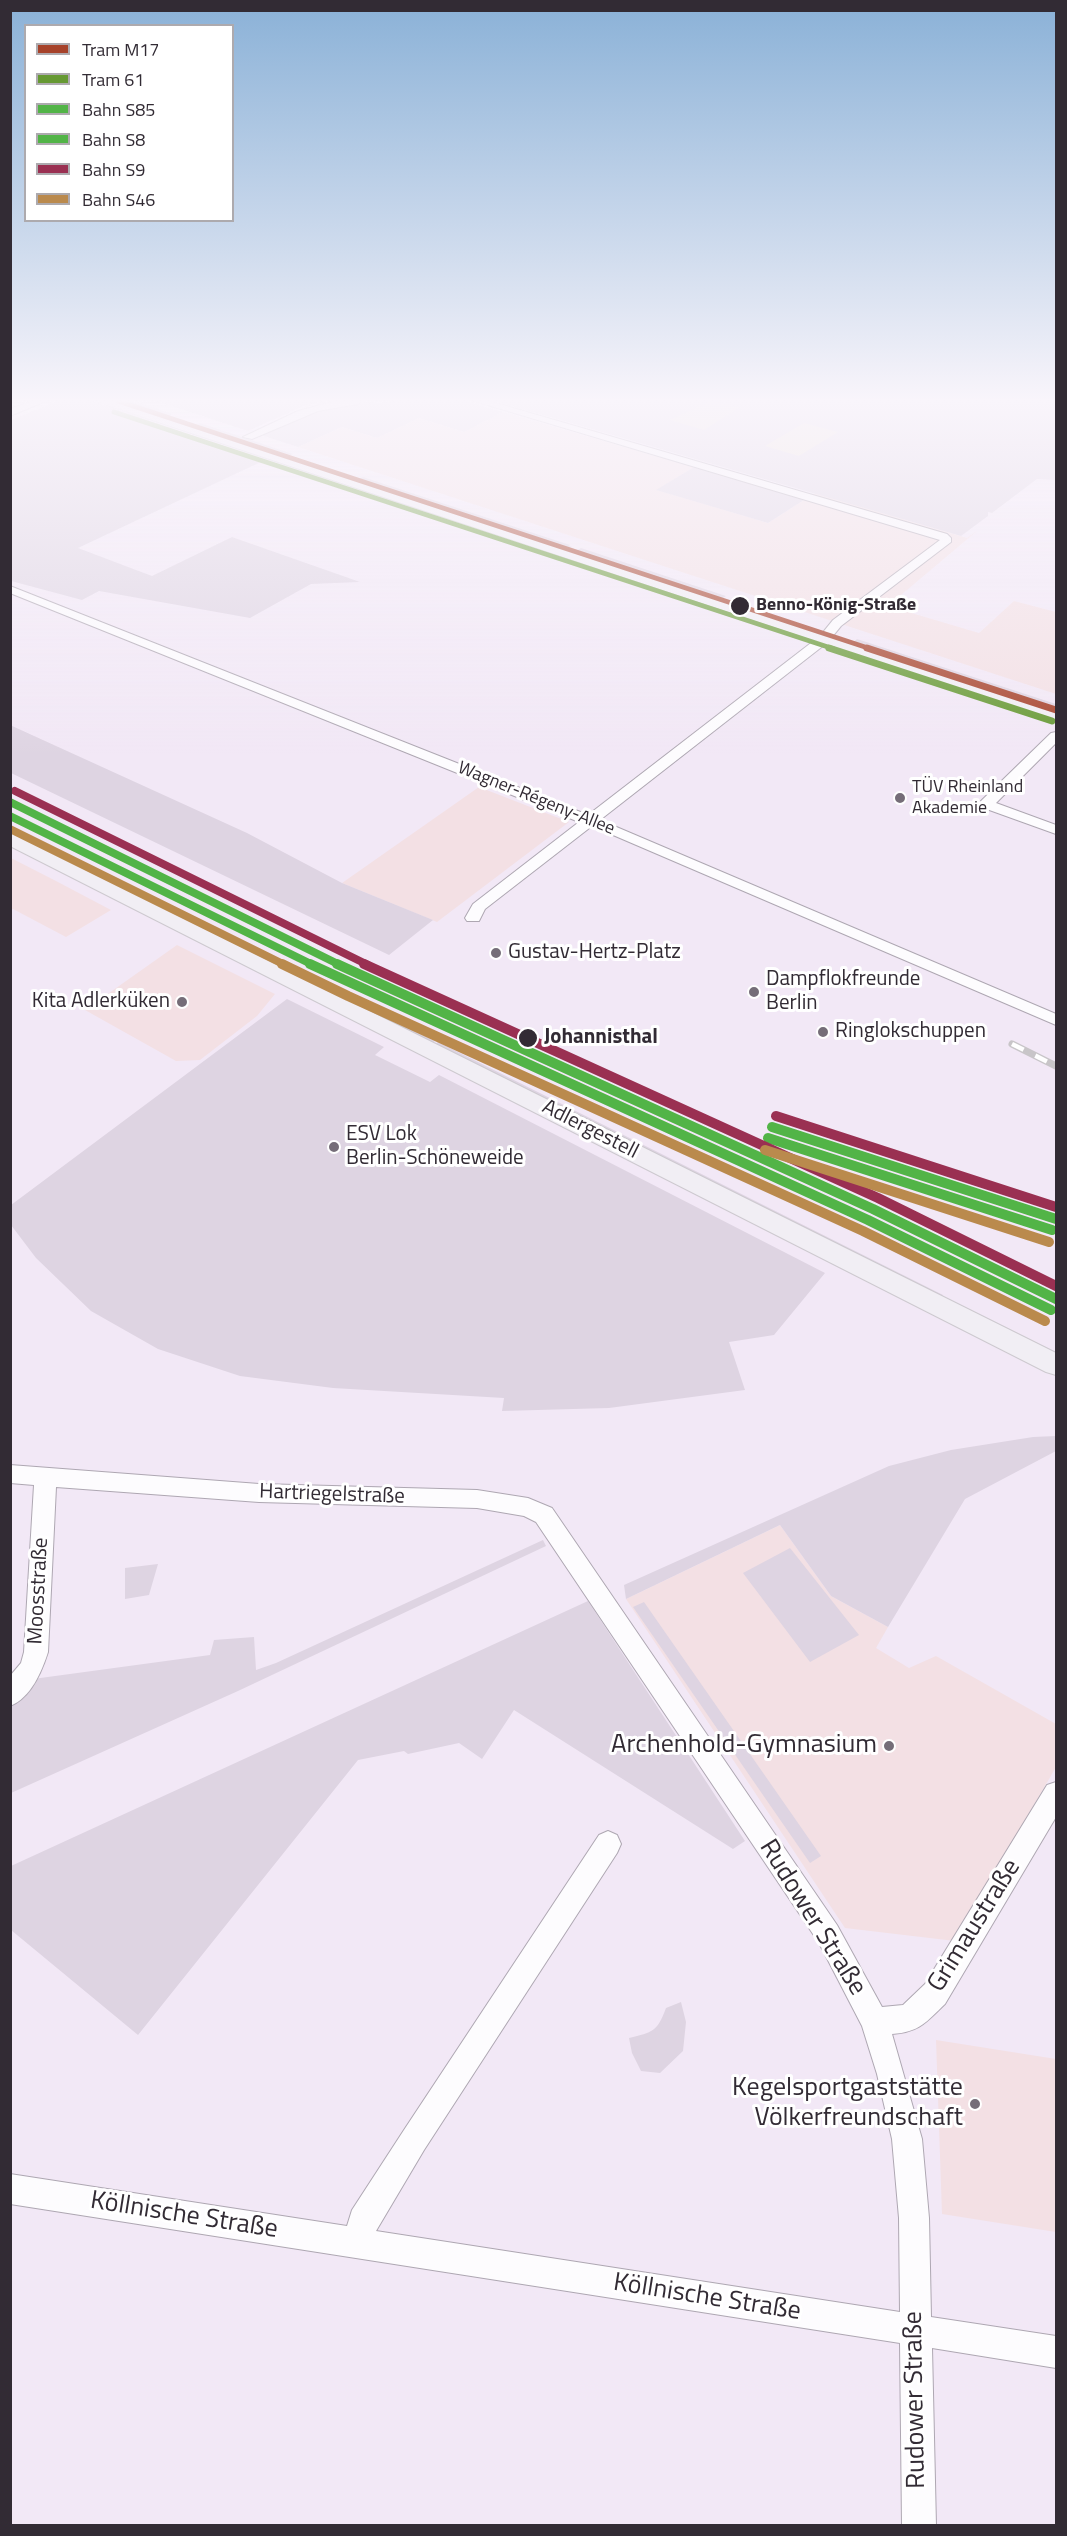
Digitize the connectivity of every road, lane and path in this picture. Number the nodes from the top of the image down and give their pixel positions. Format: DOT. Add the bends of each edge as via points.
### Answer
graph roads {
  1 [pos="476,519"];
  2 [pos="492,519"];
  3 [pos="886,519"];
  4 [pos="10,589"];
  5 [pos="828,633"];
  6 [pos="1056,701"];
  7 [pos="1056,716"];
  8 [pos="1056,736"];
  9 [pos="590,820"];
  10 [pos="10,824"];
  11 [pos="1056,830"];
  12 [pos="10,838"];
  13 [pos="130,891"];
  14 [pos="472,918"];
  15 [pos="1056,1020"];
  16 [pos="1056,1345"];
  17 [pos="1056,1365"];
  18 [pos="10,1474"];
  19 [pos="45,1478"];
  20 [pos="605,1603"];
  21 [pos="10,1695"];
  22 [pos="1055,1799"];
  23 [pos="608,1844"];
  24 [pos="874,2021"];
  25 [pos="10,2189"];
  26 [pos="357,2244"];
  27 [pos="914,2330"];
  28 [pos="1056,2352"];
  29 [pos="919,2526"];
  1 -- 5 [label="main road"];
  2 -- 5 [label="main road"];
  3 -- 5 [label="street" via="947,540"];
  4 -- 9 [label="street, Wagner-Régeny-Allee"];
  5 -- 6 [label="main road"];
  5 -- 7 [label="main road"];
  5 -- 9 [label="street"];
  8 -- 11 [label="street" via="986,804"];
  9 -- 14 [label="street" via="478,907"];
  9 -- 15 [label="street, Wagner-Régeny-Allee"];
  10 -- 13 [label="main road, Adlergestell"];
  12 -- 13 [label="main road, Adlergestell"];
  13 -- 16 [label="main road, Adlergestell"];
  13 -- 17 [label="main road, Adlergestell"];
  18 -- 19 [label="street, Hartriegelstraße"];
  19 -- 20 [label="street, Hartriegelstraße" via="259,1493 477,1499 528,1507 544,1515"];
  19 -- 21 [label="street, Moosstraße" via="36,1652 31,1668"];
  20 -- 24 [label="street, Rudower Straße" via="828,1934"];
  22 -- 24 [label="street, Grimaustraße" via="935,1994 909,2019"];
  23 -- 26 [label="street" via="363,2221"];
  24 -- 27 [label="street, Rudower Straße" via="907,2139 914,2218"];
  25 -- 26 [label="street, Köllnische Straße"];
  26 -- 27 [label="street, Köllnische Straße"];
  27 -- 28 [label="street, Köllnische Straße"];
  27 -- 29 [label="street, Rudower Straße"];
}
